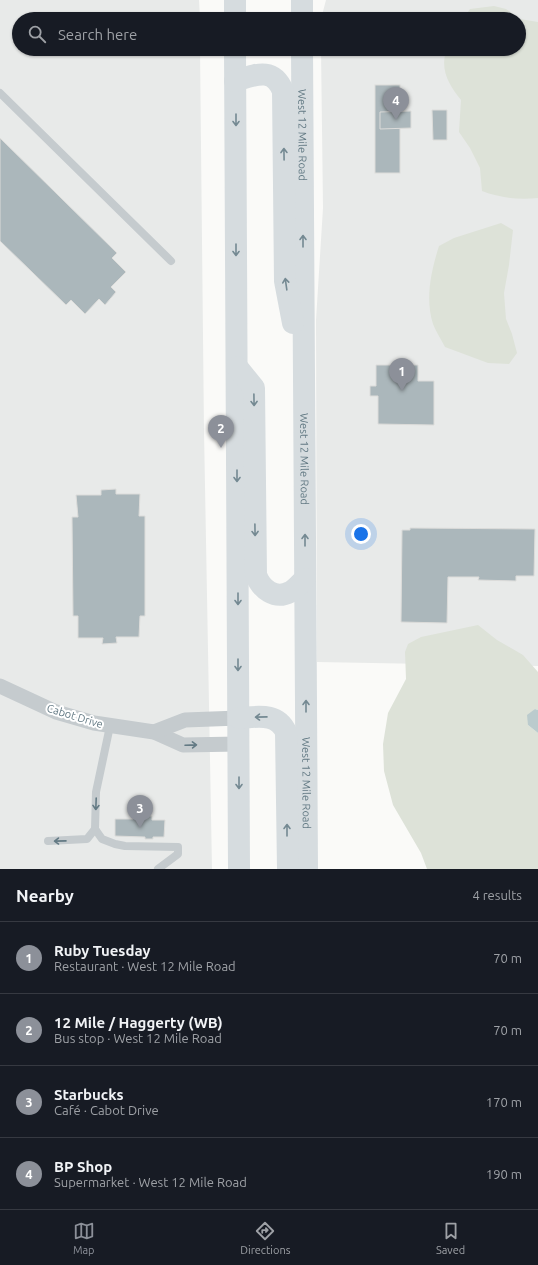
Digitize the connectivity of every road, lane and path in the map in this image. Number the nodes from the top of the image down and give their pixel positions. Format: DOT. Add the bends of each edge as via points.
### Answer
graph roads {
  1 [pos="235,0"];
  2 [pos="302,0"];
  3 [pos="235,12"];
  4 [pos="302,12"];
  5 [pos="235,56"];
  6 [pos="302,56"];
  7 [pos="235,81"];
  8 [pos="0,93"];
  9 [pos="171,261"];
  10 [pos="237,367"];
  11 [pos="304,378"];
  12 [pos="305,579"];
  13 [pos="0,686"];
  14 [pos="238,718"];
  15 [pos="110,726"];
  16 [pos="154,732"];
  17 [pos="239,744"];
  18 [pos="95,829"];
  19 [pos="48,841"];
  20 [pos="158,869"];
  21 [pos="239,869"];
  22 [pos="288,869"];
  23 [pos="306,869"];
  1 -- 3 [label="main road"];
  2 -- 4 [label="main road"];
  5 -- 7 [label="main road"];
  11 -- 6 [label="main road, West 12 Mile Road, one-way"];
  7 -- 10 [label="main road, one-way"];
  11 -- 7 [label="main road, one-way" via="285,281 283,91 274,77 264,74"];
  8 -- 9 [label="lane"];
  10 -- 12 [label="main road, one-way" via="254,388 256,575 261,587 279,595 292,591"];
  10 -- 14 [label="main road, one-way"];
  12 -- 11 [label="main road, West 12 Mile Road, one-way"];
  23 -- 12 [label="main road, West 12 Mile Road, one-way"];
  13 -- 15 [label="street, Cabot Drive" via="56,712"];
  14 -- 16 [label="street, Cabot Drive" via="185,720"];
  14 -- 17 [label="main road"];
  22 -- 14 [label="main road, one-way" via="286,732 280,723 271,717"];
  15 -- 16 [label="street, Cabot Drive"];
  15 -- 18 [label="lane, one-way" via="96,792"];
  16 -- 17 [label="street, Cabot Drive, one-way" via="183,745"];
  17 -- 21 [label="main road, one-way"];
  18 -- 19 [label="lane, one-way" via="89,838 84,840"];
  18 -- 20 [label="lane" via="102,839 115,844 178,847 178,854"];
}
